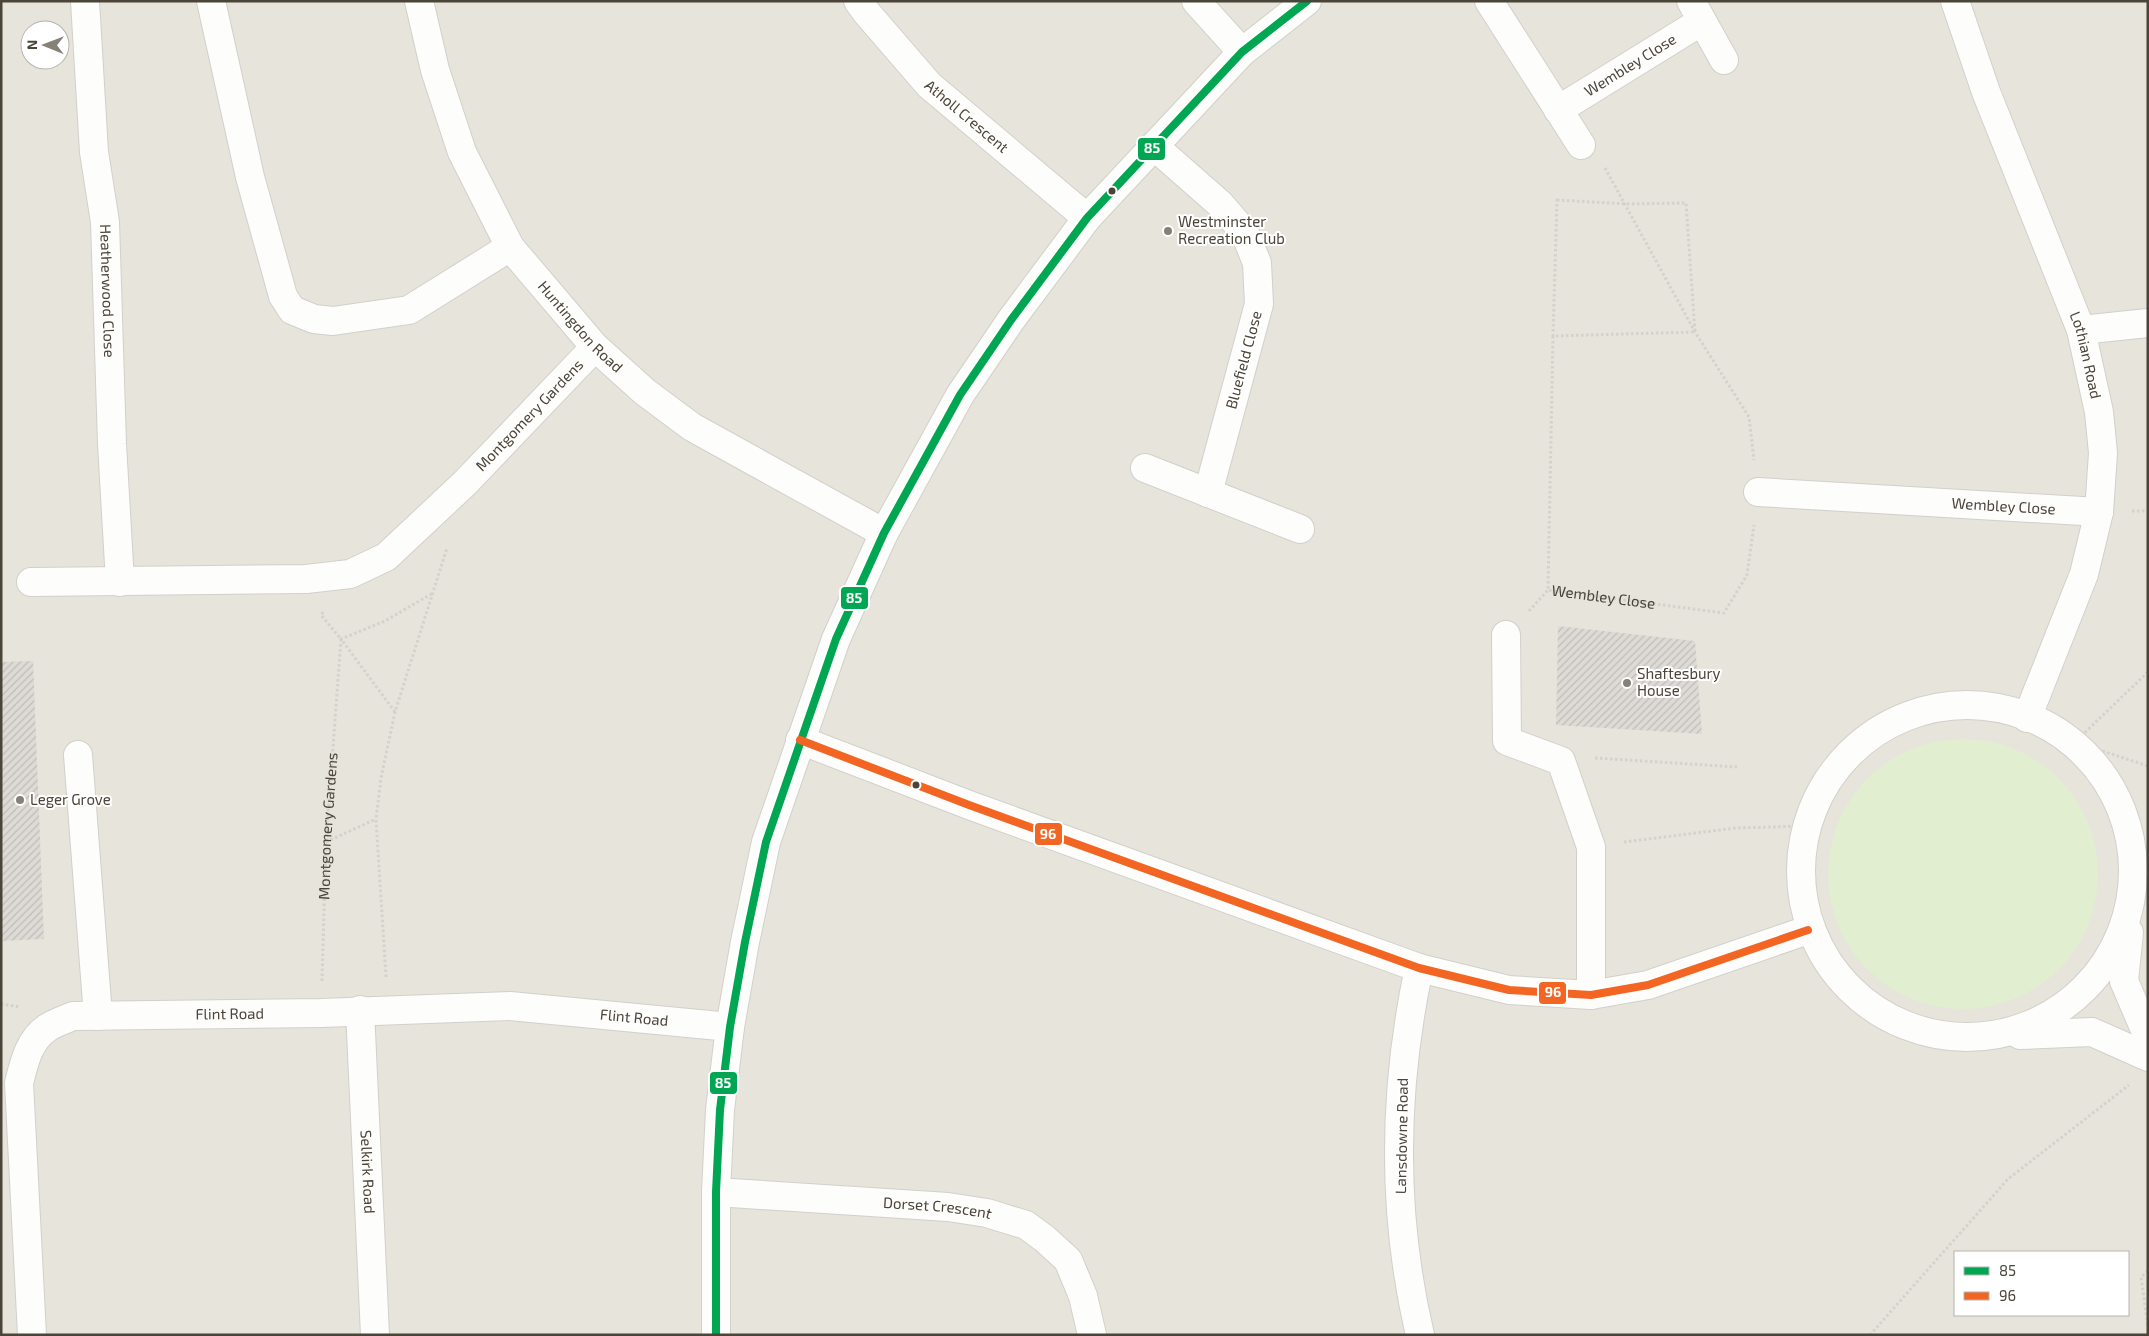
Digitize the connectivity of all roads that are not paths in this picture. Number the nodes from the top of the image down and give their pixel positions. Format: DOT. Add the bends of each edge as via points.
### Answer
graph roads {
  1 [pos="86,1"];
  2 [pos="211,1"];
  3 [pos="419,1"];
  4 [pos="858,1"];
  5 [pos="1196,1"];
  6 [pos="1307,1"];
  7 [pos="1489,1"];
  8 [pos="1955,1"];
  9 [pos="1696,11"];
  10 [pos="1242,52"];
  11 [pos="1724,60"];
  12 [pos="1558,110"];
  13 [pos="1581,145"];
  14 [pos="1154,146"];
  15 [pos="1087,218"];
  16 [pos="510,247"];
  17 [pos="2148,323"];
  18 [pos="2080,330"];
  19 [pos="595,348"];
  20 [pos="1145,468"];
  21 [pos="1758,492"];
  22 [pos="1208,493"];
  23 [pos="2099,512"];
  24 [pos="1300,529"];
  25 [pos="884,533"];
  26 [pos="31,582"];
  27 [pos="120,582"];
  28 [pos="1506,634"];
  29 [pos="2027,718"];
  30 [pos="800,740"];
  31 [pos="78,754"];
  32 [pos="2131,906"];
  33 [pos="1808,930"];
  34 [pos="1419,968"];
  35 [pos="1591,995"];
  36 [pos="360,1010"];
  37 [pos="98,1016"];
  38 [pos="730,1027"];
  39 [pos="1992,1036"];
  40 [pos="2148,1036"];
  41 [pos="2148,1057"];
  42 [pos="716,1192"];
  43 [pos="32,1335"];
  44 [pos="375,1335"];
  45 [pos="716,1335"];
  46 [pos="1092,1335"];
  47 [pos="1420,1335"];
  1 -- 27 [label="street, Heatherwood Close" via="94,152 104,222"];
  2 -- 16 [label="street" via="250,177 282,296 292,310 314,319 333,321 409,310"];
  3 -- 16 [label="street, Huntingdon Road" via="435,70 462,152"];
  4 -- 15 [label="street, Atholl Crescent" via="930,85"];
  5 -- 10 [label="street"];
  6 -- 10 [label="street"];
  7 -- 12 [label="street"];
  8 -- 18 [label="street, Lothian Road" via="1986,92"];
  9 -- 11 [label="street, Wembley Close"];
  9 -- 12 [label="street, Wembley Close"];
  10 -- 14 [label="street"];
  12 -- 13 [label="street"];
  14 -- 15 [label="street"];
  14 -- 22 [label="street, Bluefield Close" via="1226,211 1245,233 1257,263 1259,304"];
  15 -- 25 [label="street" via="960,395"];
  16 -- 19 [label="street, Huntingdon Road"];
  17 -- 18 [label="street"];
  18 -- 23 [label="street, Lothian Road" via="2099,412 2104,453"];
  19 -- 25 [label="street, Huntingdon Road" via="645,392 692,427"];
  19 -- 27 [label="street, Montgomery Gardens" via="472,476 386,557 350,574 306,579"];
  20 -- 22 [label="street"];
  21 -- 23 [label="street, Wembley Close"];
  22 -- 24 [label="street"];
  23 -- 29 [label="street, Lothian Road" via="2084,574"];
  25 -- 30 [label="street" via="836,639"];
  26 -- 27 [label="street, Montgomery Gardens"];
  28 -- 35 [label="street" via="1507,741 1562,761 1591,847"];
  29 -- 32 [label="street" via="2075,742 2121,803 2135,869"];
  29 -- 33 [label="street" via="2009,709 1968,704 1913,713 1869,736 1835,770 1807,826 1799,900"];
  30 -- 34 [label="street"];
  30 -- 38 [label="street" via="766,842"];
  31 -- 37 [label="street"];
  32 -- 39 [label="street" via="2113,954 2090,984 2039,1022"];
  32 -- 40 [label="street" via="2124,981"];
  33 -- 35 [label="street" via="1648,986"];
  33 -- 39 [label="street" via="1838,981 1887,1017 1927,1033"];
  34 -- 35 [label="street" via="1509,990"];
  34 -- 47 [label="street, Lansdowne Road" via="1410,1009 1399,1104 1398,1184 1412,1298"];
  36 -- 37 [label="street, Flint Road"];
  36 -- 38 [label="street, Flint Road" via="510,1006"];
  36 -- 44 [label="street, Selkirk Road"];
  37 -- 43 [label="street, Flint Road" via="72,1016 47,1027 34,1040 25,1058 19,1083"];
  38 -- 42 [label="street" via="720,1110"];
  39 -- 41 [label="street" via="2092,1032"];
  42 -- 45 [label="street"];
  42 -- 46 [label="street, Dorset Crescent" via="948,1208 988,1213 1026,1225 1068,1260 1083,1296"];
}
